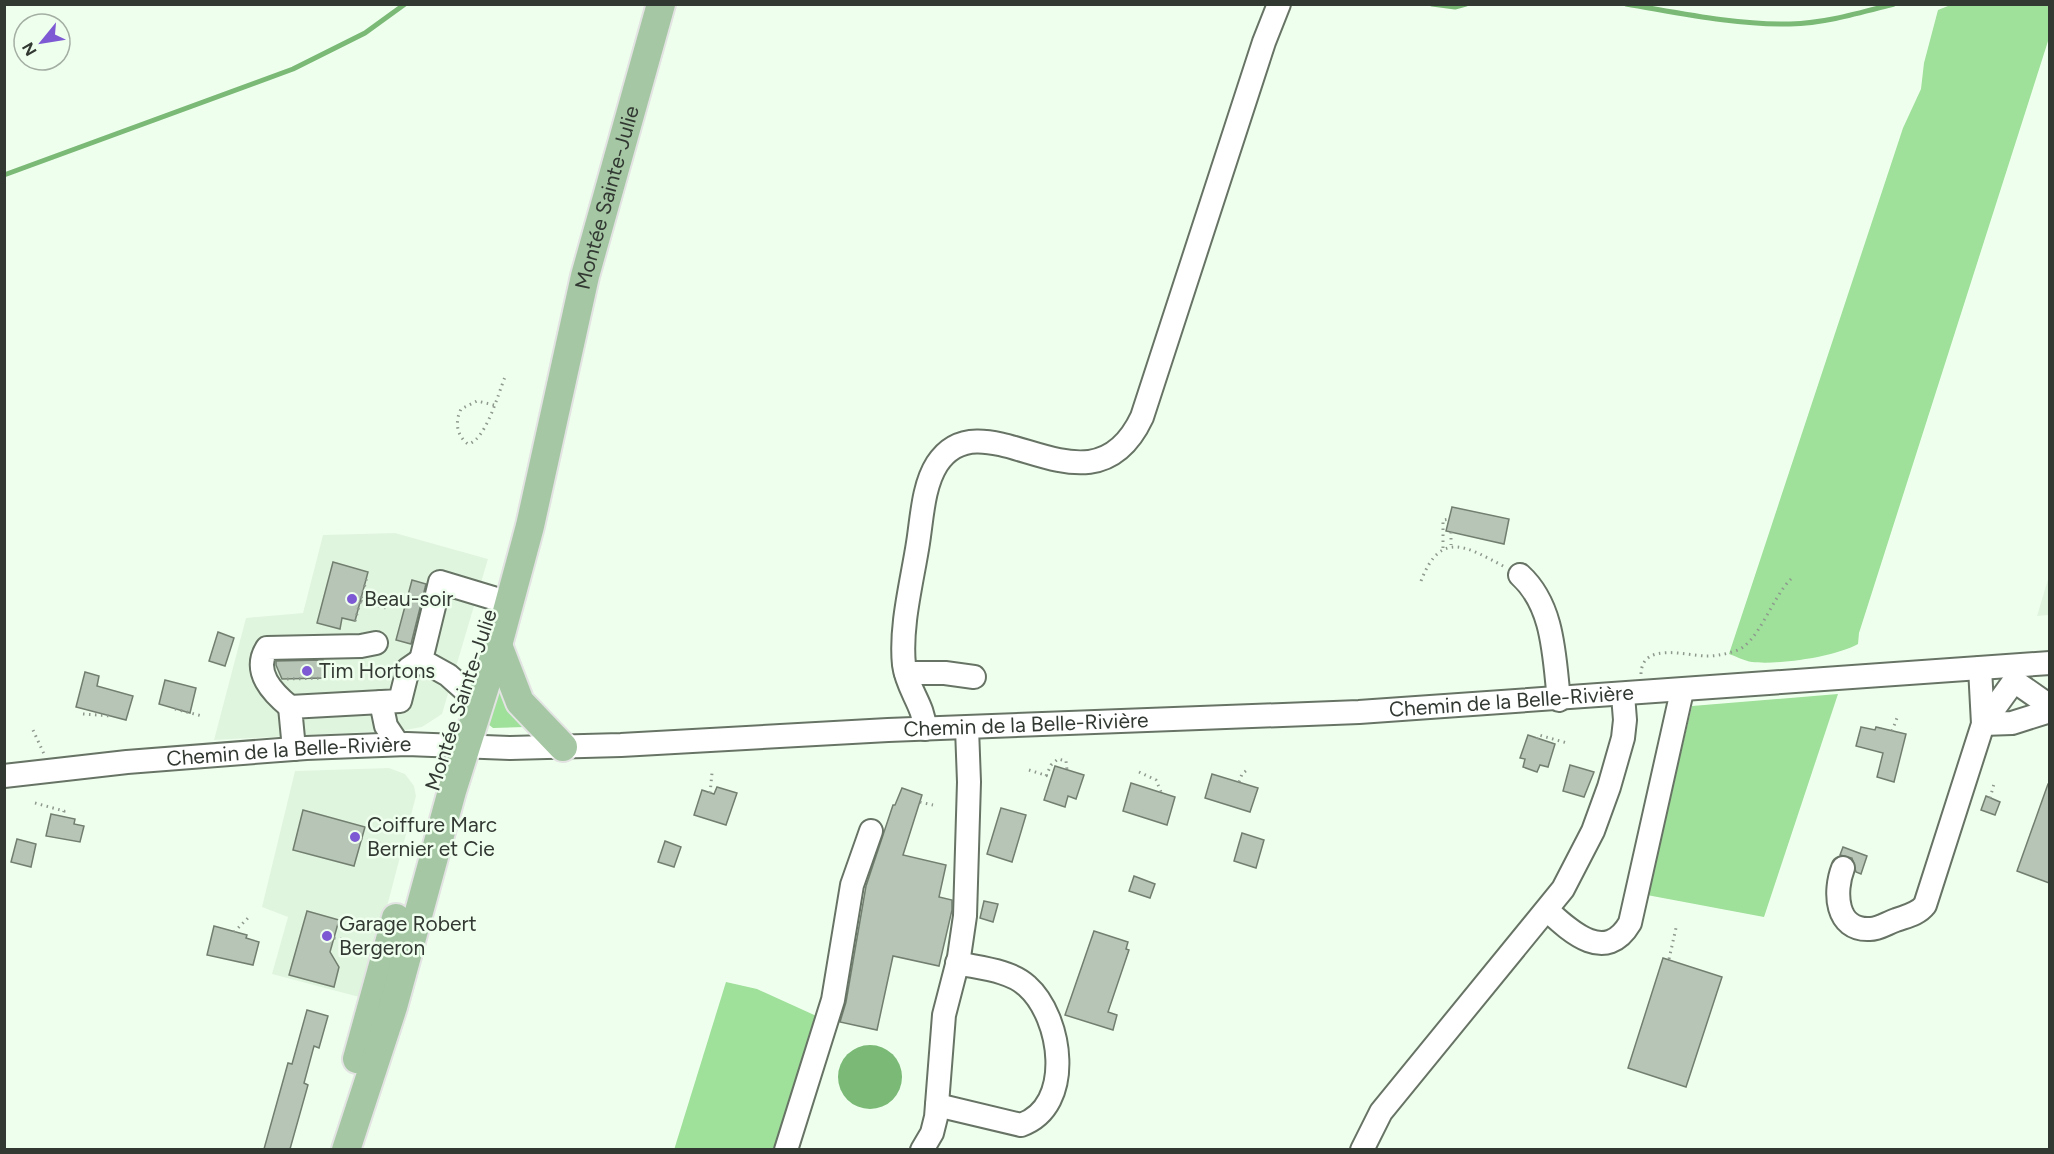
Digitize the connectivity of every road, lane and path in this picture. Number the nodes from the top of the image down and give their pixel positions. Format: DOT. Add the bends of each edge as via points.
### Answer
graph roads {
  1 [pos="661,4"];
  2 [pos="1279,4"];
  3 [pos="505,377"];
  4 [pos="560,392"];
  5 [pos="494,405"];
  6 [pos="1449,519"];
  7 [pos="1451,532"];
  8 [pos="1451,546"];
  9 [pos="1443,548"];
  10 [pos="1520,575"];
  11 [pos="367,577"];
  12 [pos="1791,579"];
  13 [pos="1421,581"];
  14 [pos="493,598"];
  15 [pos="361,601"];
  16 [pos="386,608"];
  17 [pos="355,621"];
  18 [pos="376,642"];
  19 [pos="498,645"];
  20 [pos="421,660"];
  21 [pos="2049,663"];
  22 [pos="1980,668"];
  23 [pos="906,673"];
  24 [pos="2014,673"];
  25 [pos="974,677"];
  26 [pos="324,678"];
  27 [pos="279,680"];
  28 [pos="466,691"];
  29 [pos="1682,691"];
  30 [pos="1632,695"];
  31 [pos="1559,700"];
  32 [pos="381,702"];
  33 [pos="2049,706"];
  34 [pos="290,707"];
  35 [pos="175,709"];
  36 [pos="2049,711"];
  37 [pos="83,714"];
  38 [pos="112,716"];
  39 [pos="202,716"];
  40 [pos="1897,718"];
  41 [pos="1983,724"];
  42 [pos="967,728"];
  43 [pos="33,729"];
  44 [pos="925,729"];
  45 [pos="1892,731"];
  46 [pos="1537,738"];
  47 [pos="1567,743"];
  48 [pos="398,744"];
  49 [pos="457,746"];
  50 [pos="563,747"];
  51 [pos="294,749"];
  52 [pos="1029,770"];
  53 [pos="1067,770"];
  54 [pos="1247,770"];
  55 [pos="47,771"];
  56 [pos="712,772"];
  57 [pos="1139,772"];
  58 [pos="4,776"];
  59 [pos="1046,776"];
  60 [pos="1051,777"];
  61 [pos="1239,782"];
  62 [pos="1994,784"];
  63 [pos="710,792"];
  64 [pos="1161,792"];
  65 [pos="1990,798"];
  66 [pos="920,802"];
  67 [pos="35,803"];
  68 [pos="933,805"];
  69 [pos="63,816"];
  70 [pos="871,831"];
  71 [pos="361,839"];
  72 [pos="382,844"];
  73 [pos="1843,868"];
  74 [pos="1547,910"];
  75 [pos="248,918"];
  76 [pos="1676,928"];
  77 [pos="234,932"];
  78 [pos="334,938"];
  79 [pos="351,940"];
  80 [pos="1669,959"];
  81 [pos="957,963"];
  82 [pos="937,1105"];
  83 [pos="333,1149"];
  84 [pos="346,1149"];
  85 [pos="786,1149"];
  86 [pos="922,1149"];
  87 [pos="1362,1149"];
  1 -- 4 [label="main road, Montée Sainte-Julie" via="585,276"];
  2 -- 23 [label="street" via="1132,438 1117,453 1093,462 1058,460 974,442 943,457 931,477 925,500 906,620"];
  3 -- 5 [label="path"];
  4 -- 14 [label="main road, Montée Sainte-Julie"];
  4 -- 19 [label="main road, Montée Sainte-Julie"];
  5 -- 5 [label="path" via="482,435 468,444 461,439 461,409 477,401"];
  6 -- 9 [label="path" via="1441,524"];
  7 -- 8 [label="path"];
  8 -- 9 [label="path"];
  8 -- 10 [label="path" via="1485,557"];
  9 -- 13 [label="path" via="1429,562"];
  10 -- 31 [label="street" via="1532,586 1544,609"];
  11 -- 15 [label="path"];
  12 -- 30 [label="path" via="1779,590 1751,641 1738,651 1707,656 1667,652 1651,655 1645,660"];
  14 -- 20 [label="street" via="440,582"];
  14 -- 28 [label="main road, Montée Sainte-Julie"];
  15 -- 16 [label="path"];
  15 -- 17 [label="path"];
  18 -- 34 [label="street" via="361,646 267,648 262,655 266,682"];
  19 -- 49 [label="main road, Montée Sainte-Julie"];
  19 -- 50 [label="main road" via="520,702"];
  20 -- 28 [label="street"];
  20 -- 32 [label="street" via="408,669 400,701"];
  21 -- 24 [label="street, Chemin de la Belle-Rivière"];
  22 -- 24 [label="street, Chemin de la Belle-Rivière"];
  22 -- 29 [label="street, Chemin de la Belle-Rivière"];
  22 -- 41 [label="street"];
  23 -- 25 [label="street" via="945,672"];
  23 -- 44 [label="street" via="923,709"];
  24 -- 33 [label="street"];
  24 -- 41 [label="street"];
  26 -- 27 [label="path"];
  28 -- 49 [label="main road, Montée Sainte-Julie"];
  29 -- 30 [label="street, Chemin de la Belle-Rivière"];
  29 -- 74 [label="street" via="1630,923 1623,936 1605,944 1595,942 1580,936"];
  30 -- 31 [label="street, Chemin de la Belle-Rivière"];
  30 -- 74 [label="street" via="1609,787 1593,831 1563,889"];
  31 -- 42 [label="street, Chemin de la Belle-Rivière"];
  32 -- 34 [label="street"];
  32 -- 48 [label="street" via="386,726"];
  34 -- 51 [label="street"];
  35 -- 39 [label="path"];
  36 -- 41 [label="street" via="2012,723"];
  37 -- 38 [label="path"];
  40 -- 45 [label="path"];
  41 -- 73 [label="street" via="1920,911 1879,927 1868,929 1852,924 1841,913 1836,890"];
  42 -- 44 [label="street, Chemin de la Belle-Rivière"];
  42 -- 81 [label="street" via="967,873"];
  43 -- 55 [label="path"];
  44 -- 50 [label="street, Chemin de la Belle-Rivière"];
  46 -- 47 [label="path" via="1539,735"];
  48 -- 49 [label="street, Chemin de la Belle-Rivière"];
  48 -- 51 [label="street, Chemin de la Belle-Rivière"];
  49 -- 50 [label="street, Chemin de la Belle-Rivière"];
  49 -- 83 [label="main road, Montée Sainte-Julie" via="434,785"];
  49 -- 84 [label="main road, Montée Sainte-Julie" via="442,825 393,1007"];
  51 -- 55 [label="street, Chemin de la Belle-Rivière"];
  52 -- 59 [label="path"];
  53 -- 59 [label="path" via="1066,761 1058,759"];
  54 -- 61 [label="path"];
  55 -- 58 [label="street, Chemin de la Belle-Rivière"];
  56 -- 63 [label="path"];
  57 -- 64 [label="path" via="1156,780"];
  59 -- 60 [label="path"];
  62 -- 65 [label="path"];
  66 -- 68 [label="path"];
  67 -- 69 [label="path" via="64,811"];
  70 -- 85 [label="street" via="852,885 833,1000"];
  71 -- 72 [label="path"];
  74 -- 87 [label="street" via="1381,1112"];
  75 -- 77 [label="path"];
  76 -- 80 [label="path"];
  78 -- 79 [label="path"];
  81 -- 82 [label="street" via="944,1013"];
  81 -- 82 [label="street" via="1019,979 1035,994 1053,1034 1056,1078 1041,1112 1021,1125"];
  82 -- 86 [label="street" via="932,1133"];
}
